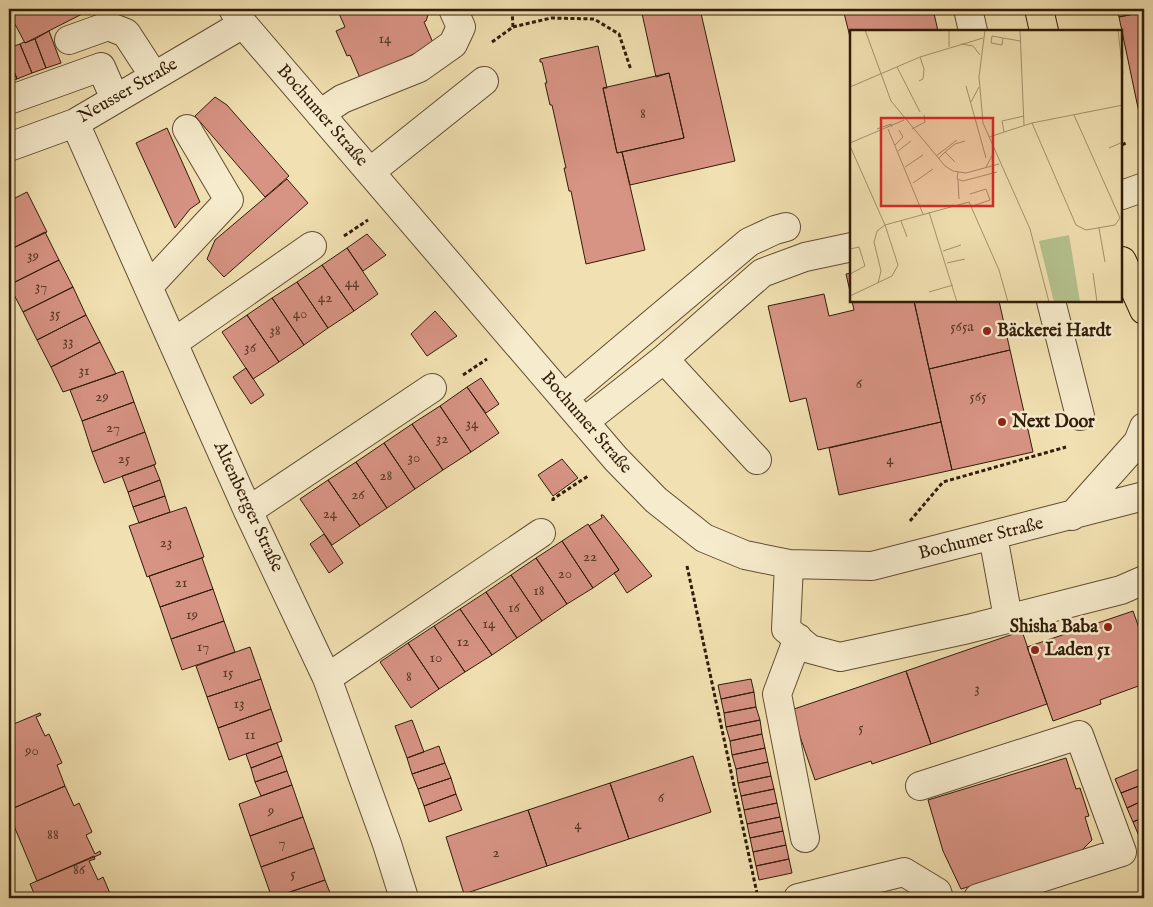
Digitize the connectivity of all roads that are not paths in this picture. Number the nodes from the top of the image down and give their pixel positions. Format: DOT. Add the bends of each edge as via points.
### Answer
graph roads {
  1 [pos="453,9"];
  2 [pos="968,9"];
  3 [pos="1039,9"];
  4 [pos="238,16"];
  5 [pos="973,30"];
  6 [pos="1044,30"];
  7 [pos="69,40"];
  8 [pos="154,76"];
  9 [pos="484,81"];
  10 [pos="115,99"];
  11 [pos="9,100"];
  12 [pos="320,114"];
  13 [pos="75,123"];
  14 [pos="187,129"];
  15 [pos="9,147"];
  16 [pos="370,172"];
  17 [pos="1144,187"];
  18 [pos="1123,195"];
  19 [pos="786,227"];
  20 [pos="312,246"];
  21 [pos="850,247"];
  22 [pos="1123,266"];
  23 [pos="148,286"];
  24 [pos="1051,302"];
  25 [pos="1144,310"];
  26 [pos="173,343"];
  27 [pos="664,359"];
  28 [pos="432,388"];
  29 [pos="564,398"];
  30 [pos="1080,416"];
  31 [pos="584,422"];
  32 [pos="1144,427"];
  33 [pos="757,460"];
  34 [pos="1144,496"];
  35 [pos="248,511"];
  36 [pos="1072,516"];
  37 [pos="541,533"];
  38 [pos="993,536"];
  39 [pos="789,564"];
  40 [pos="1144,580"];
  41 [pos="1008,618"];
  42 [pos="798,638"];
  43 [pos="327,678"];
  44 [pos="920,786"];
  45 [pos="805,838"];
  46 [pos="404,898"];
  47 [pos="798,898"];
  48 [pos="940,898"];
  49 [pos="978,898"];
  1 -- 12 [label="street" via="461,27 452,44 419,68 342,99"];
  2 -- 5 [label="street"];
  3 -- 6 [label="main road"];
  4 -- 8 [label="street, Neusser Straße"];
  4 -- 12 [label="street, Bochumer Straße"];
  7 -- 8 [label="street" via="108,26 126,33"];
  8 -- 10 [label="street, Neusser Straße"];
  9 -- 16 [label="street"];
  10 -- 11 [label="street" via="101,67"];
  10 -- 13 [label="street, Neusser Straße"];
  12 -- 16 [label="street, Bochumer Straße"];
  13 -- 15 [label="street, Neusser Straße"];
  13 -- 23 [label="street, Altenberger Straße"];
  14 -- 23 [label="street" via="229,200"];
  16 -- 29 [label="street, Bochumer Straße"];
  17 -- 18 [label="street"];
  19 -- 29 [label="street" via="749,242"];
  20 -- 26 [label="street"];
  21 -- 27 [label="street" via="805,257 762,273"];
  22 -- 25 [label="main road"];
  23 -- 26 [label="street, Altenberger Straße"];
  24 -- 30 [label="street"];
  26 -- 35 [label="street, Altenberger Straße"];
  27 -- 31 [label="street"];
  27 -- 33 [label="street"];
  28 -- 35 [label="street"];
  29 -- 31 [label="street, Bochumer Straße"];
  31 -- 39 [label="street, Bochumer Straße" via="656,500 704,538 745,554"];
  32 -- 36 [label="street" via="1138,442"];
  34 -- 36 [label="street, Bochumer Straße"];
  35 -- 43 [label="street, Altenberger Straße"];
  36 -- 38 [label="street, Bochumer Straße"];
  37 -- 43 [label="street"];
  38 -- 39 [label="street, Bochumer Straße" via="872,566"];
  38 -- 41 [label="street"];
  39 -- 42 [label="street" via="786,629"];
  40 -- 41 [label="street" via="1121,590"];
  41 -- 42 [label="street" via="840,657 810,649"];
  42 -- 45 [label="street" via="776,694"];
  43 -- 46 [label="street, Altenberger Straße"];
  44 -- 49 [label="street" via="1079,735 1093,798 1122,852"];
  47 -- 48 [label="street" via="904,872 937,892"];
}
